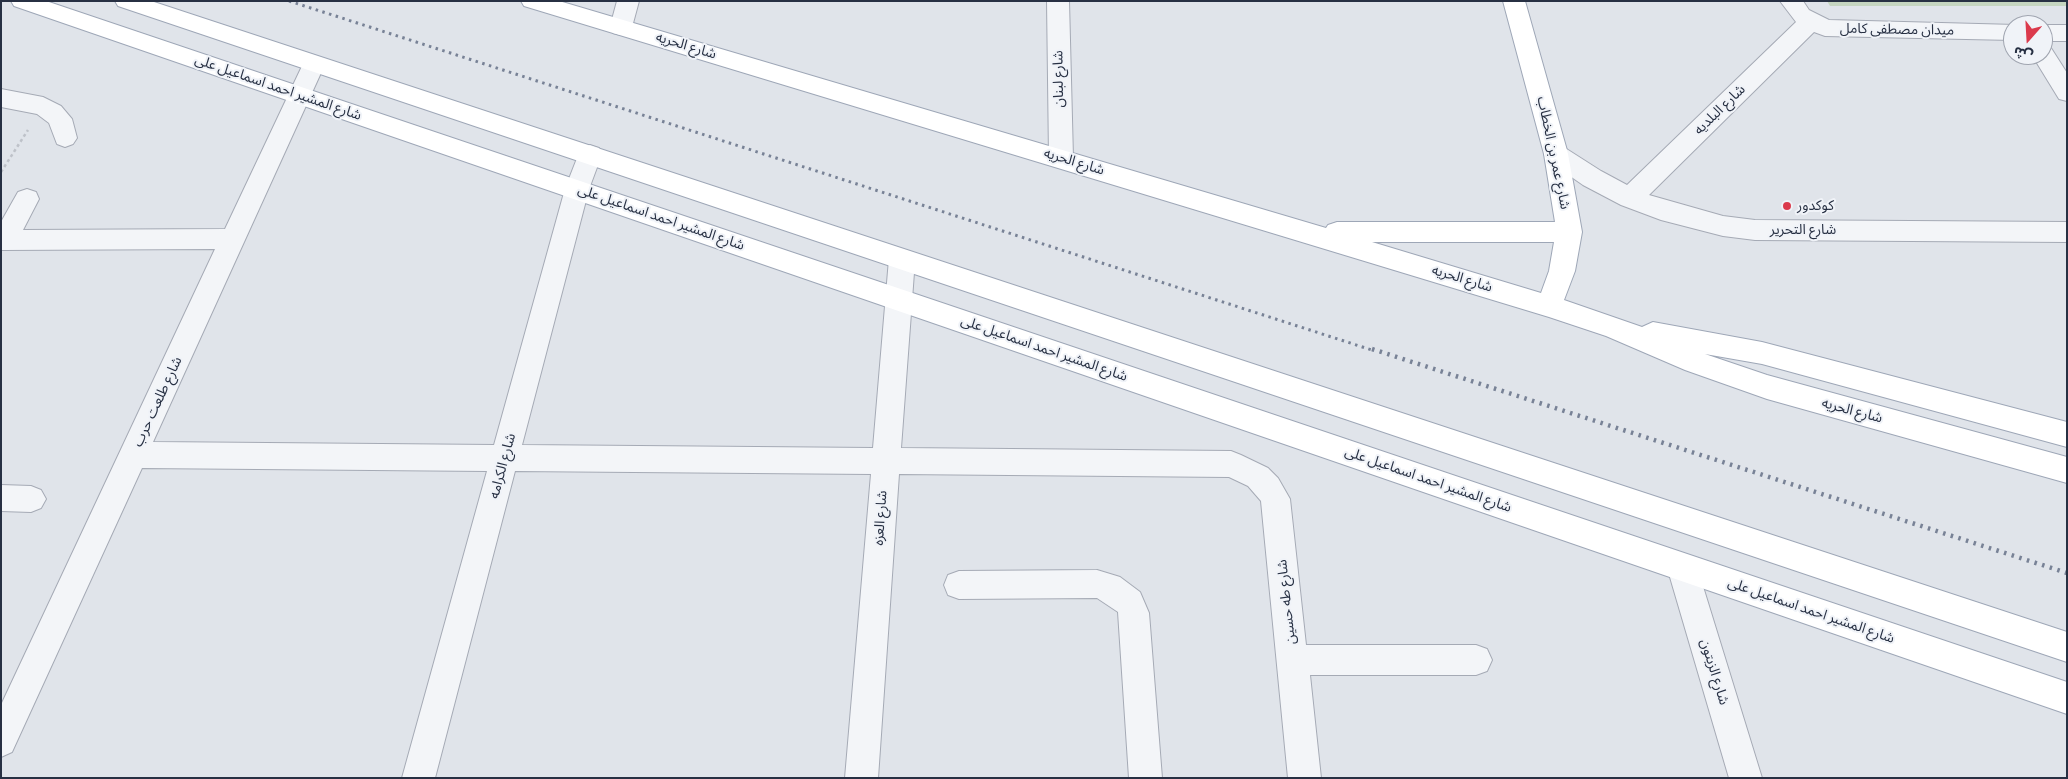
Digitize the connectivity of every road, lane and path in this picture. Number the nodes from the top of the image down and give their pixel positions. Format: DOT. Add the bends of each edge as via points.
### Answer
graph roads {
  1 [pos="22,1"];
  2 [pos="126,1"];
  3 [pos="532,1"];
  4 [pos="628,1"];
  5 [pos="1058,1"];
  6 [pos="1514,1"];
  7 [pos="1791,1"];
  8 [pos="1810,22"];
  9 [pos="621,27"];
  10 [pos="2003,32"];
  11 [pos="2053,32"];
  12 [pos="2067,33"];
  13 [pos="314,64"];
  14 [pos="2050,65"];
  15 [pos="2067,92"];
  16 [pos="299,96"];
  17 [pos="1,98"];
  18 [pos="43,106"];
  19 [pos="65,138"];
  20 [pos="590,154"];
  21 [pos="1556,154"];
  22 [pos="1061,158"];
  23 [pos="1,172"];
  24 [pos="577,190"];
  25 [pos="26,198"];
  26 [pos="1630,198"];
  27 [pos="1308,232"];
  28 [pos="1569,232"];
  29 [pos="2067,232"];
  30 [pos="233,239"];
  31 [pos="3,240"];
  32 [pos="902,259"];
  33 [pos="898,299"];
  34 [pos="1549,306"];
  35 [pos="1614,326"];
  36 [pos="2067,435"];
  37 [pos="133,455"];
  38 [pos="505,458"];
  39 [pos="885,460"];
  40 [pos="2067,470"];
  41 [pos="1,498"];
  42 [pos="31,499"];
  43 [pos="1682,566"];
  44 [pos="959,585"];
  45 [pos="2067,647"];
  46 [pos="1293,660"];
  47 [pos="1476,660"];
  48 [pos="2067,698"];
  49 [pos="1,740"];
  50 [pos="418,778"];
  51 [pos="861,778"];
  52 [pos="1146,778"];
  53 [pos="1305,778"];
  54 [pos="1746,778"];
  1 -- 16 [label="main road, شارع المشير احمد اسماعيل على"];
  2 -- 13 [label="main road"];
  3 -- 9 [label="main road, شارع الحريه"];
  4 -- 9 [label="street"];
  5 -- 22 [label="street, شارع لبنان"];
  6 -- 21 [label="main road, شارع عمر بن الخطاب"];
  7 -- 8 [label="street"];
  8 -- 10 [label="street, ميدان مصطفى كامل" via="1840,29"];
  8 -- 26 [label="street, شارع البلديه"];
  9 -- 22 [label="main road, شارع الحريه"];
  11 -- 12 [label="street"];
  13 -- 16 [label="street, شارع طلعت حرب"];
  13 -- 20 [label="main road"];
  14 -- 15 [label="street"];
  16 -- 24 [label="main road, شارع المشير احمد اسماعيل على"];
  16 -- 30 [label="street, شارع طلعت حرب"];
  17 -- 18 [label="street"];
  18 -- 19 [label="street" via="60,119"];
  18 -- 23 [label="path"];
  20 -- 24 [label="street, شارع الكرامه"];
  20 -- 32 [label="main road"];
  21 -- 26 [label="street, شارع التحرير"];
  21 -- 28 [label="main road, شارع عمر بن الخطاب"];
  22 -- 27 [label="main road, شارع الحريه"];
  24 -- 33 [label="main road, شارع المشير احمد اسماعيل على"];
  24 -- 38 [label="street, شارع الكرامه"];
  25 -- 31 [label="street"];
  26 -- 29 [label="street, شارع التحرير" via="1692,220 1755,230"];
  27 -- 28 [label="main road"];
  27 -- 34 [label="main road, شارع الحريه"];
  28 -- 34 [label="main road, شارع عمر بن الخطاب" via="1562,271"];
  30 -- 31 [label="street"];
  30 -- 37 [label="street, شارع طلعت حرب"];
  32 -- 33 [label="street, شارع العزه"];
  32 -- 45 [label="main road"];
  33 -- 39 [label="street, شارع العزه"];
  33 -- 43 [label="main road, شارع المشير احمد اسماعيل على"];
  34 -- 35 [label="main road, شارع الحريه"];
  35 -- 36 [label="main road, شارع الحريه" via="1762,353"];
  35 -- 40 [label="main road, شارع الحريه" via="1696,362 1767,387"];
  37 -- 38 [label="street, شارع طه حسين"];
  37 -- 49 [label="street, شارع طلعت حرب"];
  38 -- 39 [label="street, شارع طه حسين"];
  38 -- 50 [label="street, شارع الكرامه"];
  39 -- 46 [label="street, شارع طه حسين" via="1231,464 1258,476 1275,500"];
  39 -- 51 [label="street, شارع العزه"];
  41 -- 42 [label="street"];
  43 -- 48 [label="main road, شارع المشير احمد اسماعيل على"];
  43 -- 54 [label="street, شارع الزيتون"];
  44 -- 52 [label="street" via="1097,584 1109,587 1129,602 1134,613"];
  46 -- 47 [label="street"];
  46 -- 53 [label="street, شارع طه حسين"];
}
